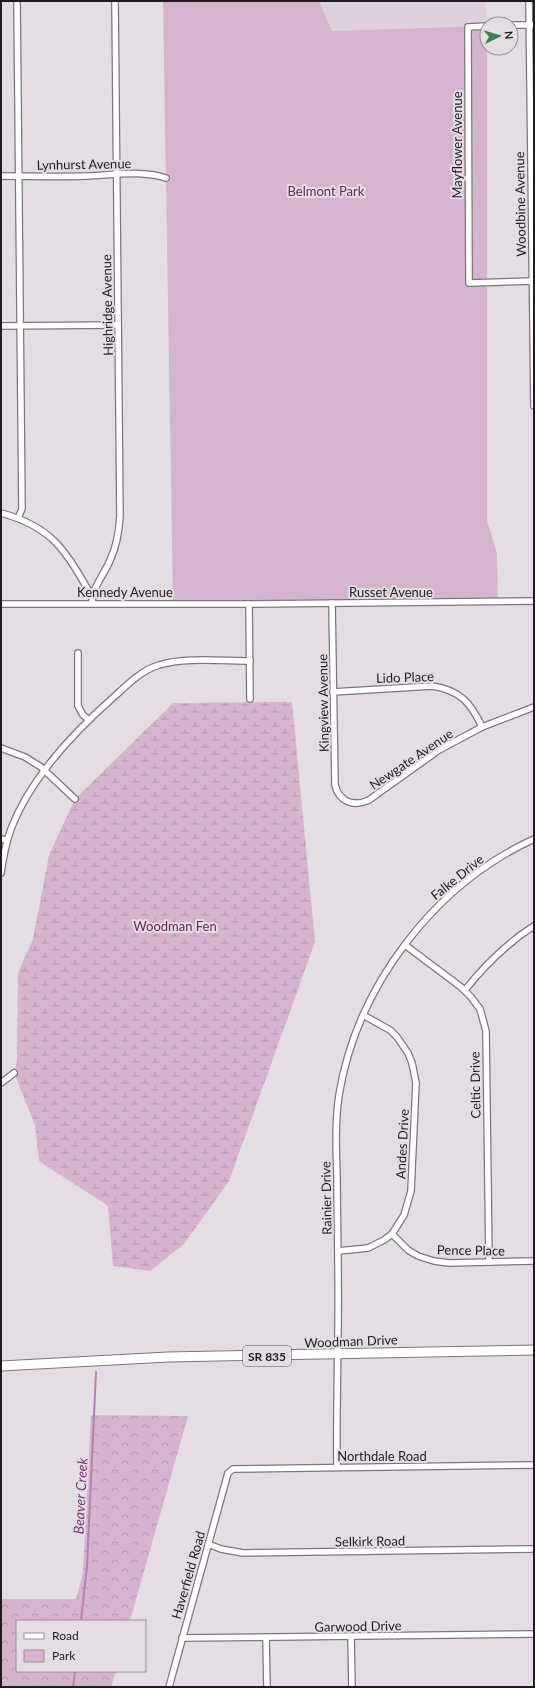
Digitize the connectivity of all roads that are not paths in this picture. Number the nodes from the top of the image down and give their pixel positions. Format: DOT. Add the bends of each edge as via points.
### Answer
graph roads {
  1 [pos="17,1"];
  2 [pos="115,1"];
  3 [pos="529,1"];
  4 [pos="519,25"];
  5 [pos="531,25"];
  6 [pos="479,26"];
  7 [pos="532,110"];
  8 [pos="116,174"];
  9 [pos="1,176"];
  10 [pos="19,176"];
  11 [pos="166,178"];
  12 [pos="533,195"];
  13 [pos="533,281"];
  14 [pos="118,325"];
  15 [pos="1,326"];
  16 [pos="20,326"];
  17 [pos="534,406"];
  18 [pos="1,513"];
  19 [pos="18,518"];
  20 [pos="92,594"];
  21 [pos="534,601"];
  22 [pos="92,603"];
  23 [pos="332,603"];
  24 [pos="1,604"];
  25 [pos="249,604"];
  26 [pos="78,653"];
  27 [pos="250,661"];
  28 [pos="333,692"];
  29 [pos="250,699"];
  30 [pos="534,707"];
  31 [pos="89,720"];
  32 [pos="482,727"];
  33 [pos="1,748"];
  34 [pos="44,769"];
  35 [pos="75,799"];
  36 [pos="343,800"];
  37 [pos="1,839"];
  38 [pos="534,839"];
  39 [pos="8,840"];
  40 [pos="1,873"];
  41 [pos="534,926"];
  42 [pos="405,945"];
  43 [pos="465,990"];
  44 [pos="363,1015"];
  45 [pos="14,1073"];
  46 [pos="1,1082"];
  47 [pos="392,1234"];
  48 [pos="338,1251"];
  49 [pos="534,1261"];
  50 [pos="489,1262"];
  51 [pos="534,1350"];
  52 [pos="338,1355"];
  53 [pos="1,1366"];
  54 [pos="534,1465"];
  55 [pos="337,1467"];
  56 [pos="230,1470"];
  57 [pos="208,1544"];
  58 [pos="534,1549"];
  59 [pos="534,1634"];
  60 [pos="351,1637"];
  61 [pos="182,1638"];
  62 [pos="266,1638"];
  63 [pos="169,1687"];
  64 [pos="267,1687"];
  65 [pos="352,1687"];
  1 -- 10 [label="street"];
  2 -- 8 [label="street, Highridge Avenue"];
  3 -- 5 [label="street, Woodbine Avenue"];
  4 -- 5 [label="street"];
  5 -- 7 [label="street, Woodbine Avenue"];
  6 -- 13 [label="street, Mayflower Avenue" via="468,27 469,283"];
  7 -- 12 [label="street, Woodbine Avenue"];
  8 -- 10 [label="street, Lynhurst Avenue"];
  8 -- 11 [label="street, Lynhurst Avenue"];
  8 -- 14 [label="street, Highridge Avenue"];
  9 -- 10 [label="street, Lynhurst Avenue"];
  10 -- 16 [label="street"];
  12 -- 13 [label="street, Woodbine Avenue"];
  13 -- 17 [label="street, Woodbine Avenue"];
  14 -- 16 [label="street"];
  14 -- 20 [label="street, Highridge Avenue" via="119,528 111,558"];
  15 -- 16 [label="street"];
  16 -- 19 [label="street" via="22,509"];
  18 -- 19 [label="street"];
  19 -- 20 [label="street" via="42,530 60,546"];
  20 -- 22 [label="street, Highridge Avenue"];
  21 -- 23 [label="street, Russet Avenue"];
  22 -- 24 [label="street, Kennedy Avenue"];
  22 -- 25 [label="street, Kennedy Avenue"];
  23 -- 25 [label="street, Russet Avenue"];
  23 -- 28 [label="street, Kingview Avenue"];
  25 -- 27 [label="street"];
  26 -- 31 [label="street" via="78,706"];
  27 -- 29 [label="street"];
  27 -- 31 [label="street" via="179,661 158,665 139,675"];
  28 -- 32 [label="street, Lido Place" via="441,687 456,693 466,701"];
  28 -- 36 [label="street, Kingview Avenue" via="335,785"];
  30 -- 32 [label="street, Newgate Avenue"];
  31 -- 34 [label="street"];
  32 -- 36 [label="street, Newgate Avenue" via="417,764 369,800 358,804"];
  33 -- 34 [label="street" via="25,757"];
  34 -- 35 [label="street"];
  34 -- 39 [label="street" via="19,812"];
  37 -- 39 [label="street"];
  38 -- 42 [label="street, Falke Drive" via="464,883 435,910"];
  39 -- 40 [label="street"];
  41 -- 43 [label="street" via="491,961"];
  42 -- 43 [label="street, Celtic Drive"];
  42 -- 44 [label="street, Rainier Drive"];
  43 -- 50 [label="street, Celtic Drive" via="480,1008 486,1031"];
  44 -- 47 [label="street, Andes Drive" via="390,1030 397,1037 408,1053 415,1074 411,1192 404,1215"];
  44 -- 48 [label="street, Rainier Drive" via="348,1054 337,1114"];
  45 -- 46 [label="street"];
  47 -- 48 [label="street, Andes Drive" via="368,1248"];
  47 -- 50 [label="street, Pence Place" via="408,1250 429,1260 449,1263"];
  48 -- 52 [label="street, Rainier Drive"];
  49 -- 50 [label="street, Pence Place"];
  51 -- 52 [label="main road, Woodman Drive / SR 835"];
  52 -- 53 [label="main road, Woodman Drive / SR 835" via="142,1358"];
  52 -- 55 [label="street, Rainier Drive"];
  54 -- 55 [label="street, Northdale Road"];
  55 -- 56 [label="street, Northdale Road"];
  56 -- 57 [label="street, Haverfield Road"];
  57 -- 58 [label="street, Selkirk Road" via="243,1553"];
  57 -- 61 [label="street, Haverfield Road"];
  59 -- 60 [label="street, Garwood Drive"];
  60 -- 62 [label="street, Garwood Drive"];
  60 -- 65 [label="street"];
  61 -- 62 [label="street, Garwood Drive"];
  61 -- 63 [label="street, Haverfield Road"];
  62 -- 64 [label="street"];
}
